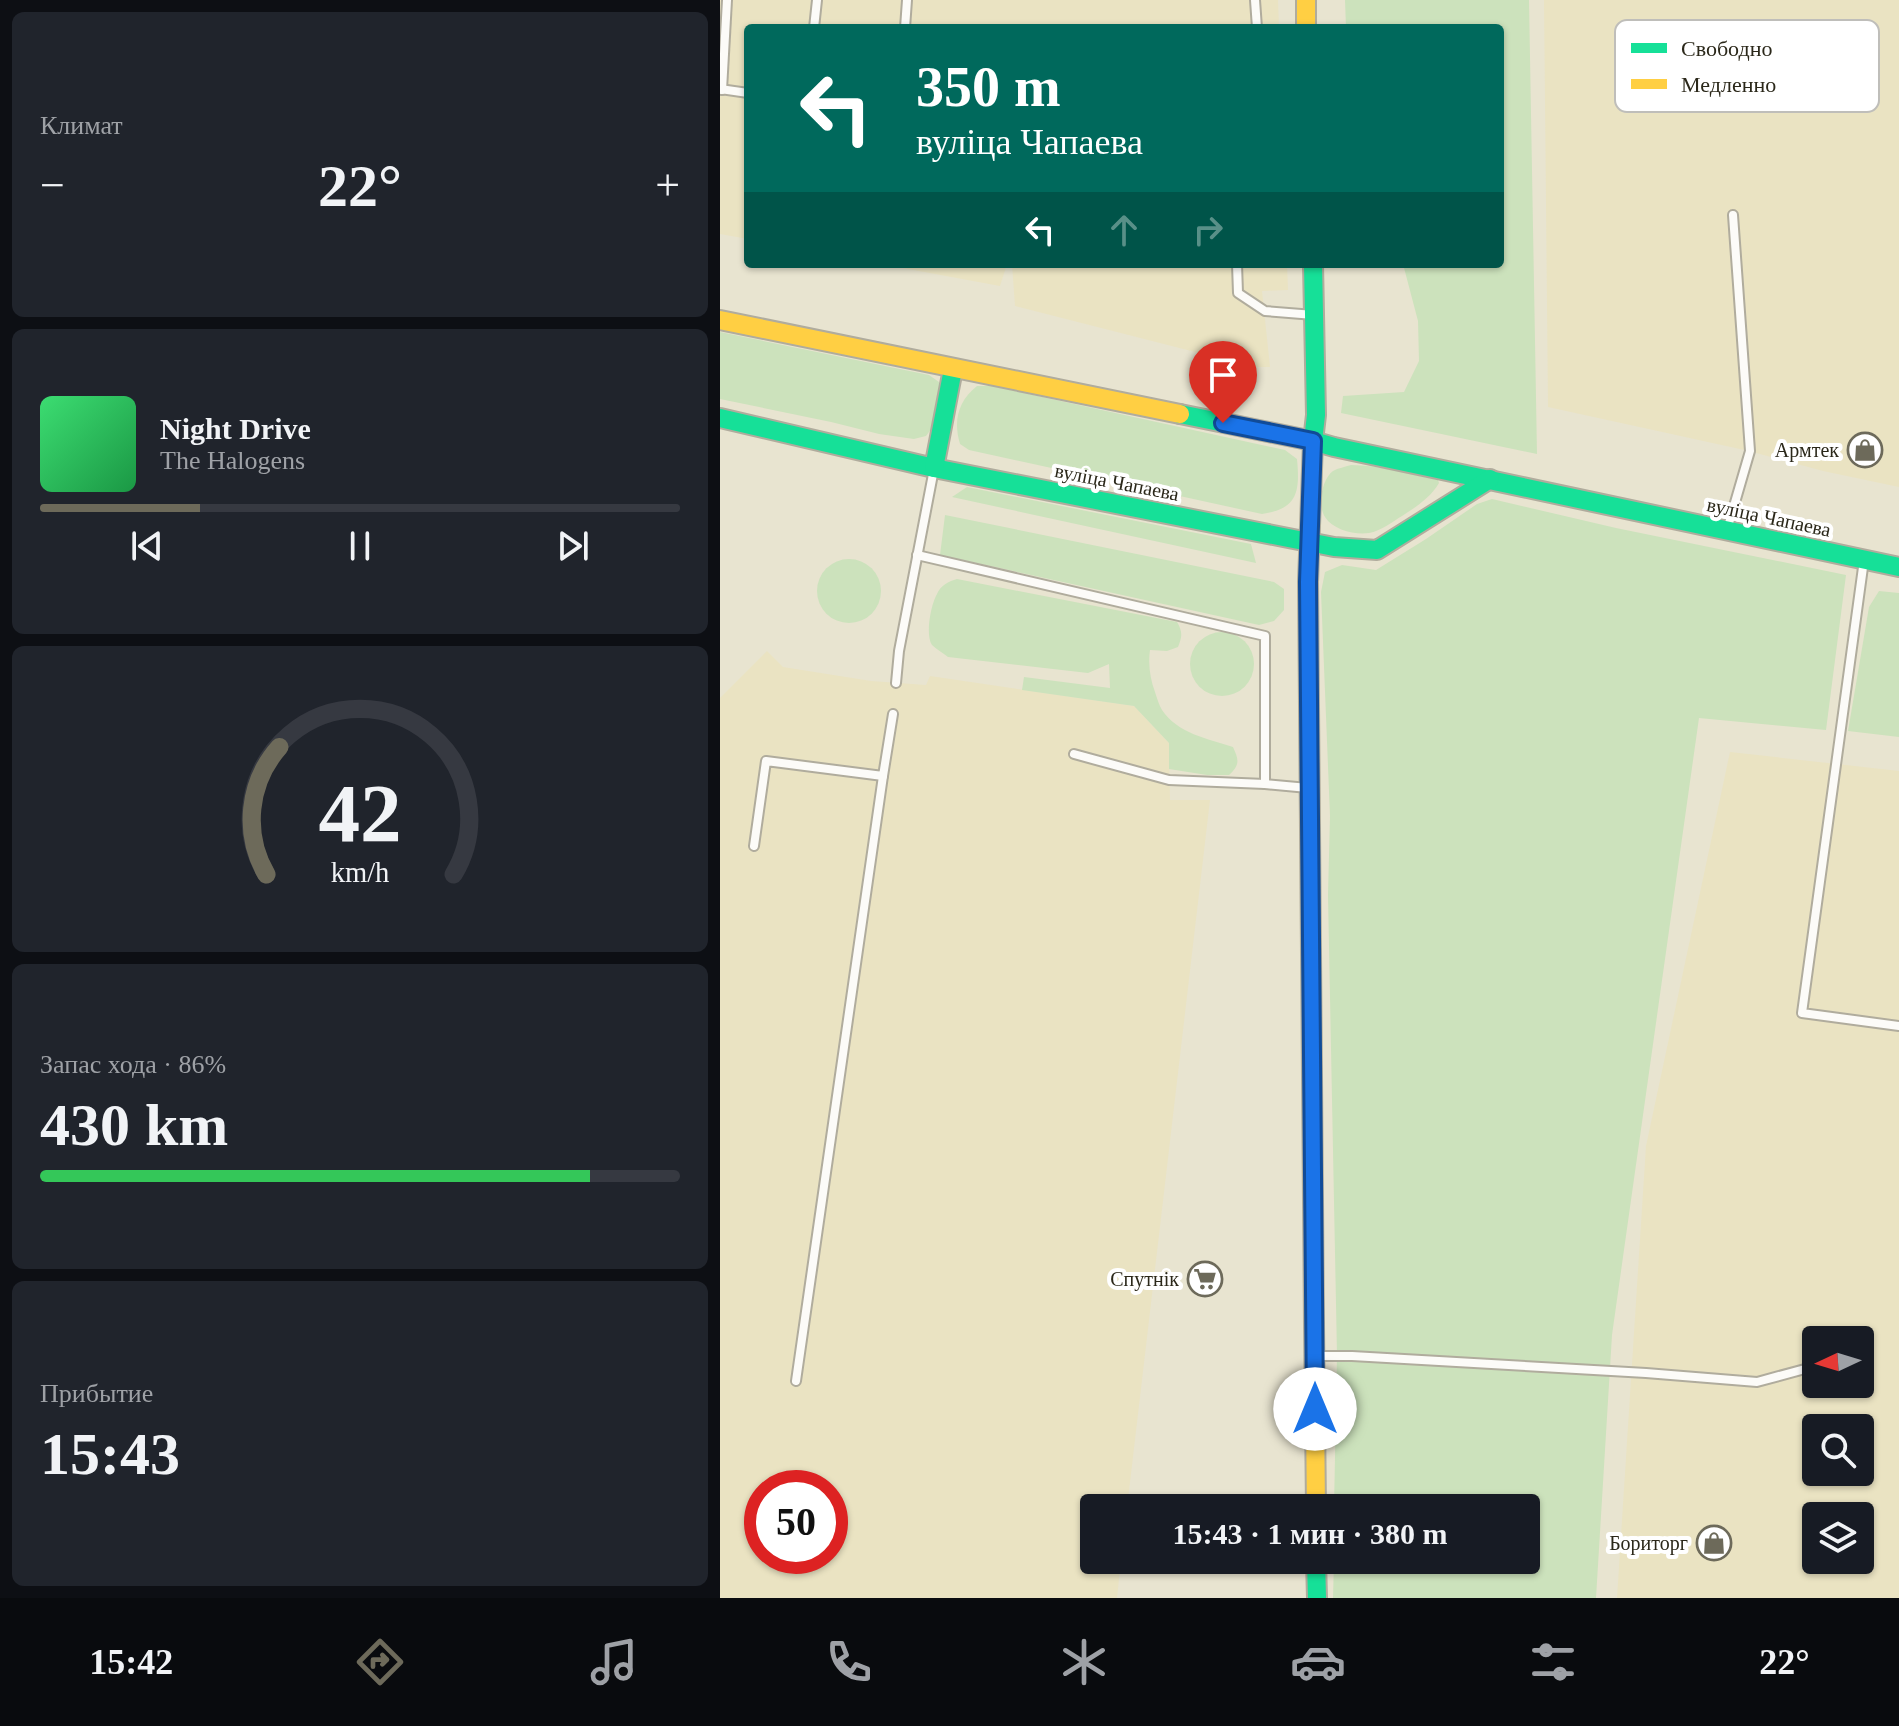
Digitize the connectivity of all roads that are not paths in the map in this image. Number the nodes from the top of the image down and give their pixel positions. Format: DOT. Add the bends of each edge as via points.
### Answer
graph roads {
  1 [pos="727,0"];
  2 [pos="817,0"];
  3 [pos="907,0"];
  4 [pos="1255,0"];
  5 [pos="1306,0"];
  6 [pos="814,24"];
  7 [pos="905,24"];
  8 [pos="1257,24"];
  9 [pos="1306,24"];
  10 [pos="721,90"];
  11 [pos="744,93"];
  12 [pos="1733,215"];
  13 [pos="1237,268"];
  14 [pos="1313,268"];
  15 [pos="1315,315"];
  16 [pos="720,320"];
  17 [pos="953,369"];
  18 [pos="720,418"];
  19 [pos="1313,441"];
  20 [pos="934,468"];
  21 [pos="1490,479"];
  22 [pos="1727,530"];
  23 [pos="1308,542"];
  24 [pos="917,555"];
  25 [pos="1864,560"];
  26 [pos="1899,567"];
  27 [pos="896,683"];
  28 [pos="893,714"];
  29 [pos="1074,754"];
  30 [pos="883,776"];
  31 [pos="1265,784"];
  32 [pos="1309,788"];
  33 [pos="754,846"];
  34 [pos="1899,1026"];
  35 [pos="1314,1356"];
  36 [pos="1802,1370"];
  37 [pos="796,1381"];
  38 [pos="1316,1494"];
  39 [pos="1316,1574"];
  40 [pos="1317,1598"];
  1 -- 10 [label="lane"];
  2 -- 6 [label="lane"];
  3 -- 7 [label="lane"];
  4 -- 8 [label="lane"];
  5 -- 9 [label="main road"];
  10 -- 11 [label="lane"];
  12 -- 22 [label="lane" via="1750,451"];
  13 -- 15 [label="lane" via="1238,293 1265,311"];
  14 -- 15 [label="main road"];
  15 -- 19 [label="main road"];
  16 -- 17 [label="main road, вуліца Чапаева"];
  17 -- 19 [label="main road, вуліца Чапаева"];
  17 -- 20 [label="main road"];
  18 -- 20 [label="main road, вуліца Чапаева"];
  19 -- 21 [label="main road, вуліца Чапаева"];
  19 -- 23 [label="main road"];
  20 -- 23 [label="main road, вуліца Чапаева"];
  20 -- 24 [label="lane"];
  21 -- 22 [label="main road, вуліца Чапаева"];
  21 -- 23 [label="main road, вуліца Чапаева" via="1377,550"];
  22 -- 25 [label="main road, вуліца Чапаева"];
  23 -- 32 [label="main road"];
  24 -- 27 [label="lane"];
  24 -- 31 [label="lane" via="1265,636"];
  25 -- 26 [label="main road, вуліца Чапаева"];
  25 -- 34 [label="lane" via="1802,1013"];
  28 -- 30 [label="lane"];
  29 -- 31 [label="lane" via="1169,780"];
  30 -- 33 [label="lane" via="766,761"];
  30 -- 37 [label="lane"];
  31 -- 32 [label="lane"];
  32 -- 35 [label="main road"];
  35 -- 36 [label="lane" via="1757,1382"];
  35 -- 38 [label="main road"];
  39 -- 40 [label="main road"];
}
